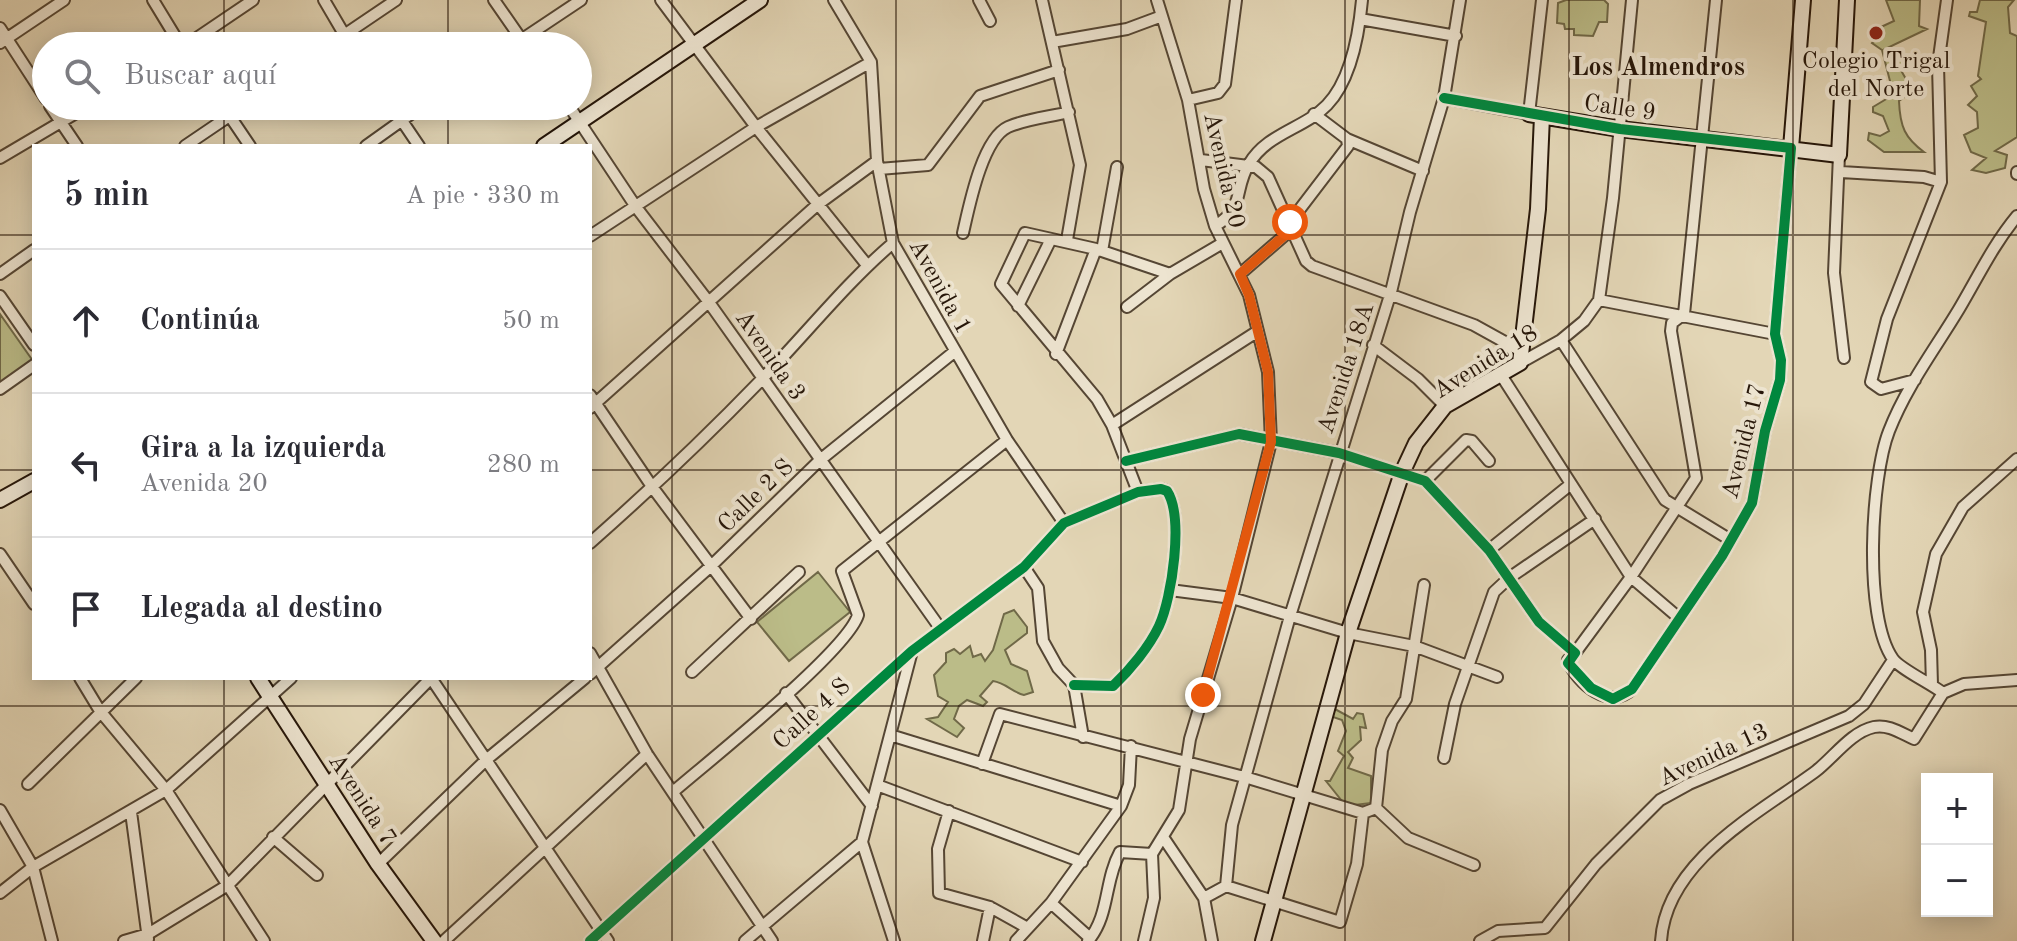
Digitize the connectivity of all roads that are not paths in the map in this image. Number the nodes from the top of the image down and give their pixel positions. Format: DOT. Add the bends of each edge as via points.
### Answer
graph roads {
  1 [pos="64,0"];
  2 [pos="153,0"];
  3 [pos="253,0"];
  4 [pos="324,0"];
  5 [pos="396,0"];
  6 [pos="494,0"];
  7 [pos="581,0"];
  8 [pos="661,0"];
  9 [pos="760,0"];
  10 [pos="834,0"];
  11 [pos="979,0"];
  12 [pos="1042,0"];
  13 [pos="1157,0"];
  14 [pos="1236,0"];
  15 [pos="1362,0"];
  16 [pos="1460,0"];
  17 [pos="1542,0"];
  18 [pos="1632,0"];
  19 [pos="1716,0"];
  20 [pos="1803,0"];
  21 [pos="1847,0"];
  22 [pos="1947,0"];
  23 [pos="1162,16"];
  24 [pos="1360,19"];
  25 [pos="990,21"];
  26 [pos="174,32"];
  27 [pos="204,32"];
  28 [pos="341,32"];
  29 [pos="348,32"];
  30 [pos="513,32"];
  31 [pos="537,32"];
  32 [pos="2,36"];
  33 [pos="1456,36"];
  34 [pos="1052,42"];
  35 [pos="693,44"];
  36 [pos="871,62"];
  37 [pos="1059,70"];
  38 [pos="32,79"];
  39 [pos="1444,98"];
  40 [pos="1188,100"];
  41 [pos="1069,112"];
  42 [pos="592,114"];
  43 [pos="1314,114"];
  44 [pos="1535,115"];
  45 [pos="59,120"];
  46 [pos="66,120"];
  47 [pos="224,120"];
  48 [pos="233,120"];
  49 [pos="401,120"];
  50 [pos="584,120"];
  51 [pos="581,122"];
  52 [pos="61,123"];
  53 [pos="756,127"];
  54 [pos="1620,129"];
  55 [pos="1702,137"];
  56 [pos="1347,139"];
  57 [pos="76,144"];
  58 [pos="188,144"];
  59 [pos="249,144"];
  60 [pos="369,144"];
  61 [pos="418,144"];
  62 [pos="547,144"];
  63 [pos="1791,148"];
  64 [pos="1839,155"];
  65 [pos="0,158"];
  66 [pos="1201,160"];
  67 [pos="878,165"];
  68 [pos="1247,166"];
  69 [pos="1117,167"];
  70 [pos="1423,171"];
  71 [pos="1841,172"];
  72 [pos="1941,182"];
  73 [pos="817,205"];
  74 [pos="636,207"];
  75 [pos="2017,216"];
  76 [pos="1215,226"];
  77 [pos="1291,226"];
  78 [pos="963,233"];
  79 [pos="592,235"];
  80 [pos="1051,239"];
  81 [pos="1067,240"];
  82 [pos="893,243"];
  83 [pos="1221,244"];
  84 [pos="1099,250"];
  85 [pos="32,251"];
  86 [pos="867,265"];
  87 [pos="0,274"];
  88 [pos="1170,274"];
  89 [pos="1240,274"];
  90 [pos="1391,292"];
  91 [pos="0,296"];
  92 [pos="1599,300"];
  93 [pos="708,301"];
  94 [pos="1018,306"];
  95 [pos="1127,307"];
  96 [pos="1684,314"];
  97 [pos="1258,331"];
  98 [pos="1775,334"];
  99 [pos="1561,340"];
  100 [pos="32,342"];
  101 [pos="1373,345"];
  102 [pos="954,352"];
  103 [pos="1056,354"];
  104 [pos="1520,357"];
  105 [pos="1844,358"];
  106 [pos="32,366"];
  107 [pos="1501,375"];
  108 [pos="763,379"];
  109 [pos="1915,380"];
  110 [pos="0,389"];
  111 [pos="592,402"];
  112 [pos="1445,406"];
  113 [pos="1112,425"];
  114 [pos="1007,440"];
  115 [pos="1271,442"];
  116 [pos="1339,453"];
  117 [pos="2017,459"];
  118 [pos="820,460"];
  119 [pos="1126,461"];
  120 [pos="1489,461"];
  121 [pos="1402,473"];
  122 [pos="1425,481"];
  123 [pos="32,482"];
  124 [pos="1571,484"];
  125 [pos="653,488"];
  126 [pos="1138,492"];
  127 [pos="0,500"];
  128 [pos="1675,506"];
  129 [pos="1595,519"];
  130 [pos="1064,523"];
  131 [pos="1729,539"];
  132 [pos="592,541"];
  133 [pos="879,541"];
  134 [pos="1489,550"];
  135 [pos="0,554"];
  136 [pos="711,566"];
  137 [pos="1024,567"];
  138 [pos="799,572"];
  139 [pos="1631,577"];
  140 [pos="1509,578"];
  141 [pos="1424,585"];
  142 [pos="1170,590"];
  143 [pos="1232,598"];
  144 [pos="32,601"];
  145 [pos="1290,616"];
  146 [pos="1679,618"];
  147 [pos="751,619"];
  148 [pos="940,628"];
  149 [pos="1348,633"];
  150 [pos="1414,646"];
  151 [pos="912,651"];
  152 [pos="1575,653"];
  153 [pos="592,656"];
  154 [pos="1893,660"];
  155 [pos="1467,665"];
  156 [pos="599,667"];
  157 [pos="692,672"];
  158 [pos="592,673"];
  159 [pos="1497,677"];
  160 [pos="81,680"];
  161 [pos="134,680"];
  162 [pos="259,680"];
  163 [pos="289,680"];
  164 [pos="429,680"];
  165 [pos="432,680"];
  166 [pos="583,680"];
  167 [pos="2017,680"];
  168 [pos="1074,685"];
  169 [pos="1932,685"];
  170 [pos="786,693"];
  171 [pos="1943,693"];
  172 [pos="271,696"];
  173 [pos="100,711"];
  174 [pos="818,734"];
  175 [pos="890,735"];
  176 [pos="1083,737"];
  177 [pos="1131,746"];
  178 [pos="647,754"];
  179 [pos="1444,758"];
  180 [pos="486,760"];
  181 [pos="1187,763"];
  182 [pos="982,764"];
  183 [pos="1248,778"];
  184 [pos="326,782"];
  185 [pos="28,784"];
  186 [pos="877,785"];
  187 [pos="166,790"];
  188 [pos="673,792"];
  189 [pos="1301,793"];
  190 [pos="872,806"];
  191 [pos="1121,806"];
  192 [pos="1376,808"];
  193 [pos="0,810"];
  194 [pos="949,811"];
  195 [pos="131,812"];
  196 [pos="1363,813"];
  197 [pos="273,837"];
  198 [pos="1163,837"];
  199 [pos="703,838"];
  200 [pos="862,842"];
  201 [pos="546,848"];
  202 [pos="1152,854"];
  203 [pos="1082,862"];
  204 [pos="378,864"];
  205 [pos="1474,865"];
  206 [pos="33,867"];
  207 [pos="317,875"];
  208 [pos="228,885"];
  209 [pos="1226,886"];
  210 [pos="0,893"];
  211 [pos="1204,898"];
  212 [pos="1275,899"];
  213 [pos="1051,903"];
  214 [pos="990,907"];
  215 [pos="762,927"];
  216 [pos="1026,927"];
  217 [pos="601,931"];
  218 [pos="148,938"];
  219 [pos="1089,940"];
  220 [pos="52,941"];
  221 [pos="124,941"];
  222 [pos="264,941"];
  223 [pos="434,941"];
  224 [pos="444,941"];
  225 [pos="590,941"];
  226 [pos="608,941"];
  227 [pos="745,941"];
  228 [pos="772,941"];
  229 [pos="894,941"];
  230 [pos="983,941"];
  231 [pos="1016,941"];
  232 [pos="1144,941"];
  233 [pos="1212,941"];
  234 [pos="1263,941"];
  235 [pos="1480,941"];
  236 [pos="1661,941"];
  1 -- 32 [label="street"];
  2 -- 26 [label="street"];
  3 -- 27 [label="street"];
  4 -- 28 [label="street"];
  5 -- 29 [label="street"];
  6 -- 30 [label="street"];
  7 -- 31 [label="street"];
  8 -- 35 [label="street"];
  9 -- 35 [label="street"];
  10 -- 36 [label="street, Avenida 1"];
  11 -- 25 [label="street"];
  12 -- 34 [label="street"];
  13 -- 23 [label="street, Avenida 20"];
  14 -- 40 [label="street" via="1225,84 1218,93"];
  15 -- 24 [label="street"];
  16 -- 33 [label="street, Avenida 18A"];
  17 -- 44 [label="street"];
  18 -- 54 [label="street"];
  19 -- 55 [label="street"];
  20 -- 63 [label="street, Avenida 17"];
  21 -- 64 [label="street"];
  22 -- 72 [label="street" via="1938,65"];
  23 -- 34 [label="street" via="1127,29"];
  23 -- 40 [label="street, Avenida 20"];
  24 -- 33 [label="street"];
  24 -- 43 [label="street" via="1341,81 1328,104"];
  32 -- 38 [label="street"];
  33 -- 39 [label="street, Avenida 18A"];
  34 -- 37 [label="street"];
  35 -- 42 [label="street"];
  35 -- 53 [label="street"];
  36 -- 53 [label="street"];
  36 -- 67 [label="street, Avenida 1"];
  37 -- 41 [label="street"];
  37 -- 67 [label="street" via="980,96 928,165"];
  39 -- 44 [label="street, Calle 9"];
  39 -- 70 [label="street, Avenida 18A"];
  40 -- 66 [label="street, Avenida 20"];
  41 -- 78 [label="street" via="1007,128 996,137 984,159"];
  41 -- 81 [label="street" via="1080,165"];
  43 -- 56 [label="street"];
  43 -- 68 [label="street" via="1282,131"];
  44 -- 54 [label="street, Calle 9"];
  44 -- 104 [label="street" via="1538,209"];
  45 -- 52 [label="street"];
  46 -- 52 [label="street"];
  47 -- 58 [label="street"];
  48 -- 59 [label="street"];
  49 -- 60 [label="street"];
  49 -- 61 [label="street"];
  50 -- 51 [label="street"];
  51 -- 62 [label="street"];
  51 -- 74 [label="street, Avenida 3"];
  52 -- 57 [label="street"];
  52 -- 65 [label="street"];
  53 -- 73 [label="street"];
  53 -- 74 [label="street"];
  54 -- 55 [label="street, Calle 9"];
  54 -- 92 [label="street"];
  55 -- 63 [label="street, Calle 9"];
  55 -- 96 [label="street"];
  56 -- 70 [label="street"];
  56 -- 77 [label="street" via="1348,146"];
  63 -- 64 [label="street, Calle 9"];
  63 -- 98 [label="street, Avenida 17"];
  64 -- 71 [label="street"];
  66 -- 68 [label="street"];
  66 -- 76 [label="street, Avenida 20"];
  67 -- 73 [label="street"];
  67 -- 82 [label="street, Avenida 1"];
  68 -- 76 [label="street" via="1234,212"];
  68 -- 77 [label="street" via="1268,177"];
  69 -- 84 [label="street"];
  70 -- 90 [label="street, Avenida 18A"];
  71 -- 72 [label="street"];
  71 -- 105 [label="street" via="1834,273"];
  72 -- 109 [label="street" via="1887,319 1871,382 1881,389"];
  73 -- 86 [label="street"];
  73 -- 93 [label="street"];
  74 -- 79 [label="street"];
  74 -- 93 [label="street, Avenida 3"];
  75 -- 109 [label="street"];
  76 -- 83 [label="street, Avenida 20"];
  77 -- 89 [label="street"];
  77 -- 90 [label="street" via="1312,266"];
  80 -- 81 [label="street"];
  80 -- 94 [label="street"];
  80 -- 94 [label="street" via="1021,234 1001,284"];
  81 -- 84 [label="street"];
  82 -- 86 [label="street"];
  82 -- 102 [label="street, Avenida 1"];
  83 -- 88 [label="street"];
  83 -- 89 [label="street, Avenida 20"];
  84 -- 88 [label="street"];
  84 -- 103 [label="street"];
  85 -- 87 [label="street"];
  86 -- 108 [label="street"];
  88 -- 95 [label="street"];
  89 -- 97 [label="street, Avenida 20"];
  90 -- 101 [label="street, Avenida 18A"];
  90 -- 104 [label="street" via="1474,325"];
  91 -- 100 [label="street"];
  92 -- 96 [label="street"];
  92 -- 99 [label="street, Avenida 18"];
  93 -- 108 [label="street, Avenida 3"];
  93 -- 111 [label="street"];
  94 -- 103 [label="street"];
  96 -- 98 [label="street"];
  96 -- 128 [label="street" via="1672,323 1671,331 1696,475"];
  97 -- 113 [label="street"];
  97 -- 115 [label="street, Avenida 20" via="1268,372"];
  98 -- 131 [label="street, Avenida 17" via="1780,380 1752,503"];
  99 -- 104 [label="street, Avenida 18"];
  99 -- 128 [label="street" via="1665,500"];
  101 -- 112 [label="street"];
  101 -- 116 [label="street, Avenida 18A"];
  102 -- 114 [label="street, Avenida 1"];
  102 -- 118 [label="street, Calle 2 S"];
  103 -- 113 [label="street" via="1097,399"];
  104 -- 107 [label="street, Avenida 18"];
  106 -- 110 [label="street"];
  107 -- 112 [label="street, Avenida 18"];
  107 -- 124 [label="street"];
  108 -- 118 [label="street, Avenida 3"];
  108 -- 125 [label="street"];
  109 -- 154 [label="street" via="1888,432 1878,478 1873,578"];
  111 -- 125 [label="street"];
  112 -- 121 [label="street, Avenida 18" via="1416,443"];
  113 -- 119 [label="street"];
  114 -- 130 [label="street, Avenida 1"];
  114 -- 133 [label="street"];
  115 -- 116 [label="street"];
  115 -- 119 [label="street" via="1229,435"];
  115 -- 143 [label="street, Avenida 20"];
  116 -- 121 [label="street"];
  116 -- 145 [label="street, Avenida 18A"];
  117 -- 169 [label="street" via="1963,507 1936,554 1923,612"];
  118 -- 133 [label="street, Avenida 3"];
  118 -- 136 [label="street, Calle 2 S"];
  119 -- 126 [label="street"];
  120 -- 122 [label="street" via="1466,440"];
  121 -- 122 [label="street"];
  121 -- 149 [label="street, Avenida 18"];
  122 -- 134 [label="street"];
  123 -- 127 [label="street"];
  124 -- 129 [label="street"];
  124 -- 134 [label="street"];
  125 -- 132 [label="street"];
  125 -- 136 [label="street"];
  126 -- 130 [label="street"];
  126 -- 142 [label="street" via="1161,489 1173,501"];
  128 -- 131 [label="street"];
  128 -- 139 [label="street"];
  129 -- 139 [label="street"];
  129 -- 140 [label="street"];
  130 -- 137 [label="street, Calle 4 S"];
  131 -- 146 [label="street, Avenida 17"];
  133 -- 148 [label="street, Avenida 3"];
  133 -- 170 [label="street" via="841,574 856,622"];
  134 -- 140 [label="street"];
  135 -- 144 [label="street"];
  136 -- 147 [label="street"];
  136 -- 156 [label="street, Calle 2 S"];
  137 -- 148 [label="street, Calle 4 S"];
  137 -- 168 [label="street" via="1038,588 1043,641"];
  138 -- 147 [label="street"];
  139 -- 146 [label="street"];
  139 -- 152 [label="street"];
  140 -- 152 [label="street" via="1539,622"];
  140 -- 155 [label="street" via="1494,592"];
  141 -- 150 [label="street"];
  142 -- 143 [label="street"];
  142 -- 168 [label="street" via="1159,626 1124,676 1113,686"];
  143 -- 145 [label="street"];
  143 -- 181 [label="street, Avenida 20"];
  145 -- 149 [label="street"];
  145 -- 183 [label="street, Avenida 18A"];
  146 -- 152 [label="street, Avenida 17" via="1632,689 1613,699 1591,688 1571,668 1568,660"];
  147 -- 157 [label="street"];
  148 -- 151 [label="street, Calle 4 S"];
  149 -- 150 [label="street"];
  149 -- 189 [label="street, Avenida 18"];
  150 -- 155 [label="street"];
  150 -- 192 [label="street" via="1404,706 1392,721 1382,750"];
  151 -- 174 [label="street, Calle 4 S"];
  151 -- 175 [label="street"];
  153 -- 156 [label="street"];
  154 -- 169 [label="street"];
  154 -- 235 [label="street, Avenida 13" via="1864,704 1849,716 1660,800 1596,864 1545,928 1498,931"];
  155 -- 159 [label="street"];
  155 -- 179 [label="street"];
  156 -- 158 [label="street, Calle 2 S"];
  156 -- 178 [label="street"];
  160 -- 173 [label="street"];
  161 -- 173 [label="street"];
  162 -- 172 [label="street, Avenida 7"];
  163 -- 172 [label="street"];
  164 -- 184 [label="street"];
  165 -- 180 [label="street"];
  166 -- 180 [label="street, Calle 2 S"];
  167 -- 171 [label="street" via="1964,684"];
  168 -- 176 [label="street"];
  169 -- 171 [label="street"];
  170 -- 174 [label="street"];
  170 -- 188 [label="street"];
  171 -- 236 [label="street" via="1914,739 1885,726 1871,728 1743,820 1683,885"];
  172 -- 184 [label="street, Avenida 7"];
  172 -- 187 [label="street"];
  173 -- 185 [label="street"];
  173 -- 187 [label="street"];
  174 -- 190 [label="street"];
  174 -- 199 [label="street, Calle 4 S"];
  175 -- 182 [label="street"];
  175 -- 186 [label="street"];
  176 -- 177 [label="street"];
  176 -- 182 [label="street" via="1000,714"];
  177 -- 181 [label="street"];
  177 -- 191 [label="street" via="1129,785"];
  178 -- 188 [label="street"];
  178 -- 201 [label="street"];
  180 -- 201 [label="street"];
  180 -- 204 [label="street, Calle 2 S"];
  181 -- 183 [label="street"];
  181 -- 198 [label="street, Avenida 20" via="1179,810"];
  182 -- 191 [label="street"];
  183 -- 189 [label="street"];
  183 -- 209 [label="street, Avenida 18A" via="1232,825"];
  184 -- 197 [label="street"];
  184 -- 204 [label="street, Avenida 7"];
  186 -- 190 [label="street"];
  186 -- 194 [label="street"];
  187 -- 195 [label="street"];
  187 -- 208 [label="street"];
  188 -- 199 [label="street"];
  189 -- 196 [label="street"];
  189 -- 212 [label="street, Avenida 18"];
  190 -- 200 [label="street"];
  191 -- 203 [label="street"];
  192 -- 196 [label="street"];
  192 -- 205 [label="street" via="1408,838"];
  193 -- 206 [label="street"];
  194 -- 203 [label="street"];
  194 -- 214 [label="street" via="938,849 939,893"];
  195 -- 206 [label="street"];
  195 -- 218 [label="street"];
  196 -- 212 [label="street" via="1357,864 1340,922"];
  197 -- 207 [label="street"];
  197 -- 208 [label="street"];
  198 -- 202 [label="street, Avenida 20"];
  198 -- 211 [label="street"];
  199 -- 215 [label="street"];
  199 -- 217 [label="street, Calle 4 S"];
  200 -- 215 [label="street"];
  200 -- 229 [label="street"];
  201 -- 217 [label="street"];
  201 -- 224 [label="street"];
  202 -- 219 [label="street" via="1120,852 1111,868 1104,914"];
  202 -- 232 [label="street" via="1154,898"];
  203 -- 213 [label="street"];
  204 -- 223 [label="street, Avenida 7"];
  206 -- 210 [label="street"];
  206 -- 220 [label="street"];
  208 -- 218 [label="street"];
  208 -- 222 [label="street"];
  209 -- 211 [label="street"];
  209 -- 212 [label="street"];
  211 -- 233 [label="street"];
  212 -- 234 [label="street, Avenida 18"];
  213 -- 216 [label="street"];
  213 -- 219 [label="street"];
  214 -- 216 [label="street"];
  214 -- 230 [label="street"];
  215 -- 227 [label="street"];
  215 -- 228 [label="street"];
  216 -- 231 [label="street"];
  217 -- 225 [label="street, Calle 4 S"];
  217 -- 226 [label="street"];
  218 -- 221 [label="street"];
}
